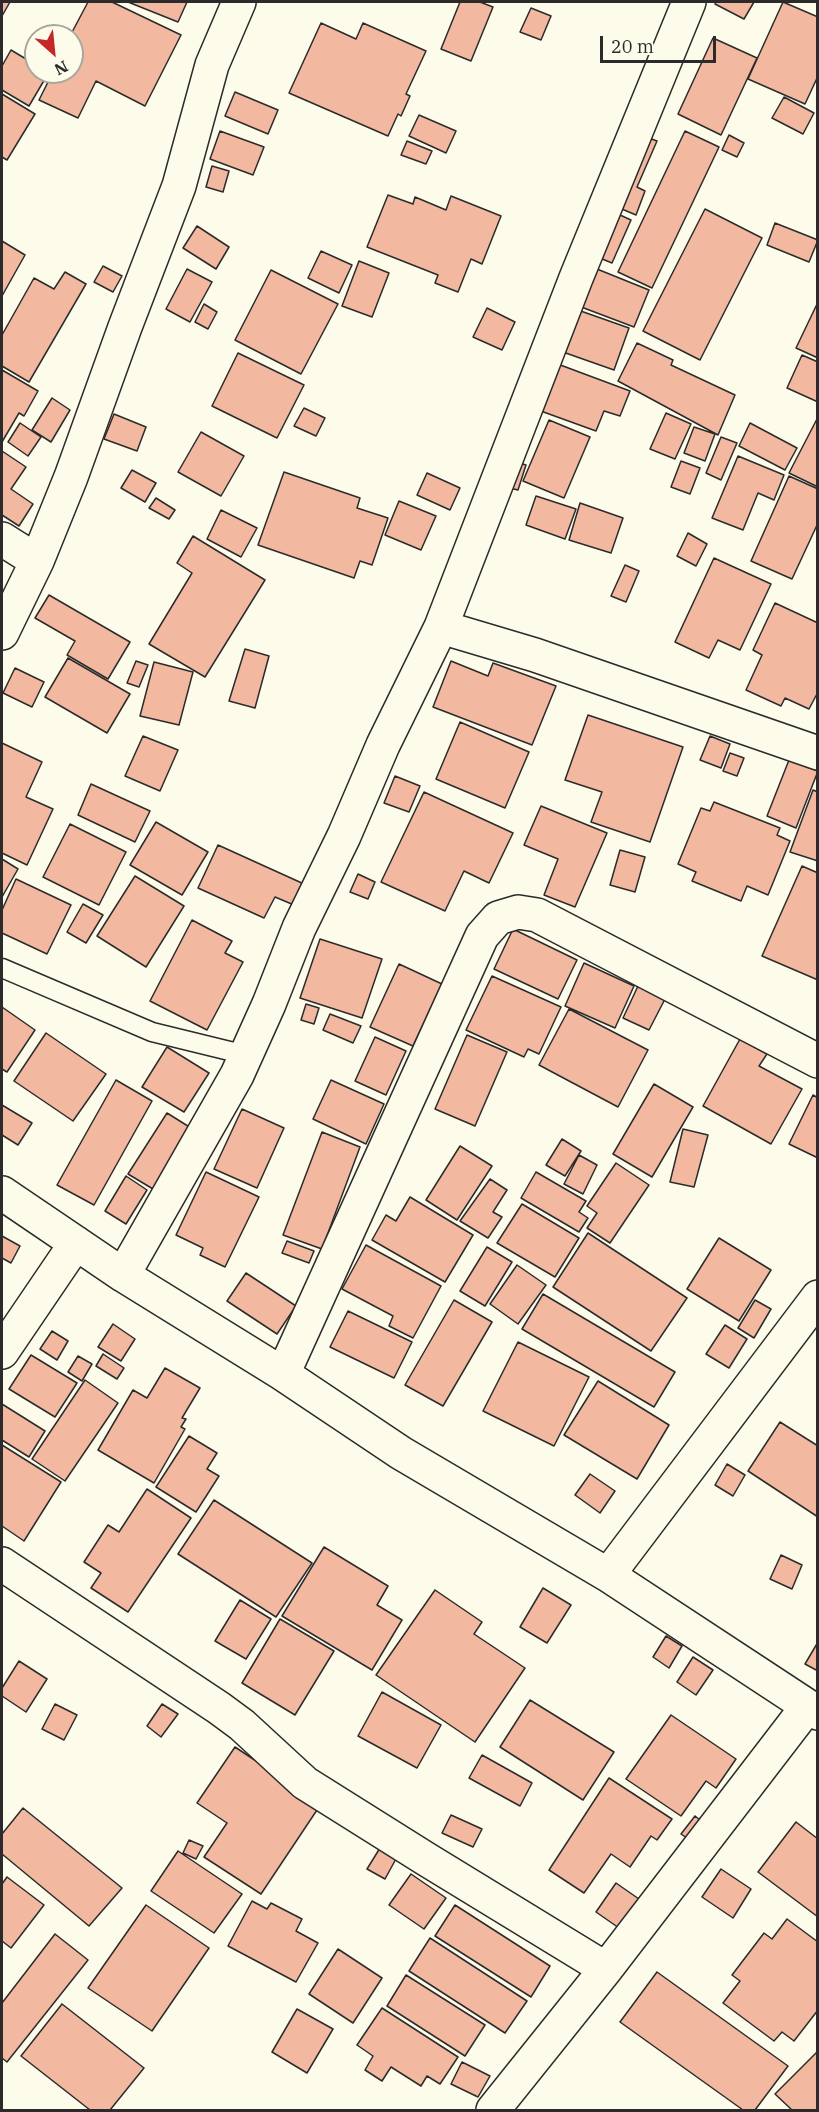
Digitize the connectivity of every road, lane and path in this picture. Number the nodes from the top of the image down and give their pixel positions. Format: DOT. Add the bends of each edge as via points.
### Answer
graph roads {
  1 [pos="239,2"];
  2 [pos="689,2"];
  3 [pos="2,539"];
  4 [pos="37,561"];
  5 [pos="441,627"];
  6 [pos="2,633"];
  7 [pos="818,753"];
  8 [pos="2,968"];
  9 [pos="246,1055"];
  10 [pos="818,1061"];
  11 [pos="2,1193"];
  12 [pos="76,1243"];
  13 [pos="123,1275"];
  14 [pos="818,1297"];
  15 [pos="2,1352"];
  16 [pos="283,1374"];
  17 [pos="2,1564"];
  18 [pos="608,1575"];
  19 [pos="812,1710"];
  20 [pos="606,1969"];
  21 [pos="493,2110"];
  1 -- 4 [label="street" via="212,65 179,186"];
  2 -- 5 [label="street" via="576,278"];
  3 -- 4 [label="street"];
  4 -- 6 [label="street"];
  5 -- 7 [label="street" via="535,655"];
  5 -- 9 [label="street" via="298,928"];
  8 -- 9 [label="lane" via="152,1032"];
  9 -- 13 [label="street"];
  10 -- 16 [label="street" via="537,915 518,912 498,918 482,936"];
  11 -- 12 [label="street"];
  12 -- 13 [label="street"];
  12 -- 15 [label="street"];
  13 -- 16 [label="street"];
  14 -- 18 [label="street"];
  16 -- 18 [label="street" via="401,1453"];
  17 -- 20 [label="street" via="219,1708 305,1783"];
  18 -- 19 [label="street"];
  19 -- 20 [label="street"];
  20 -- 21 [label="street"];
}
